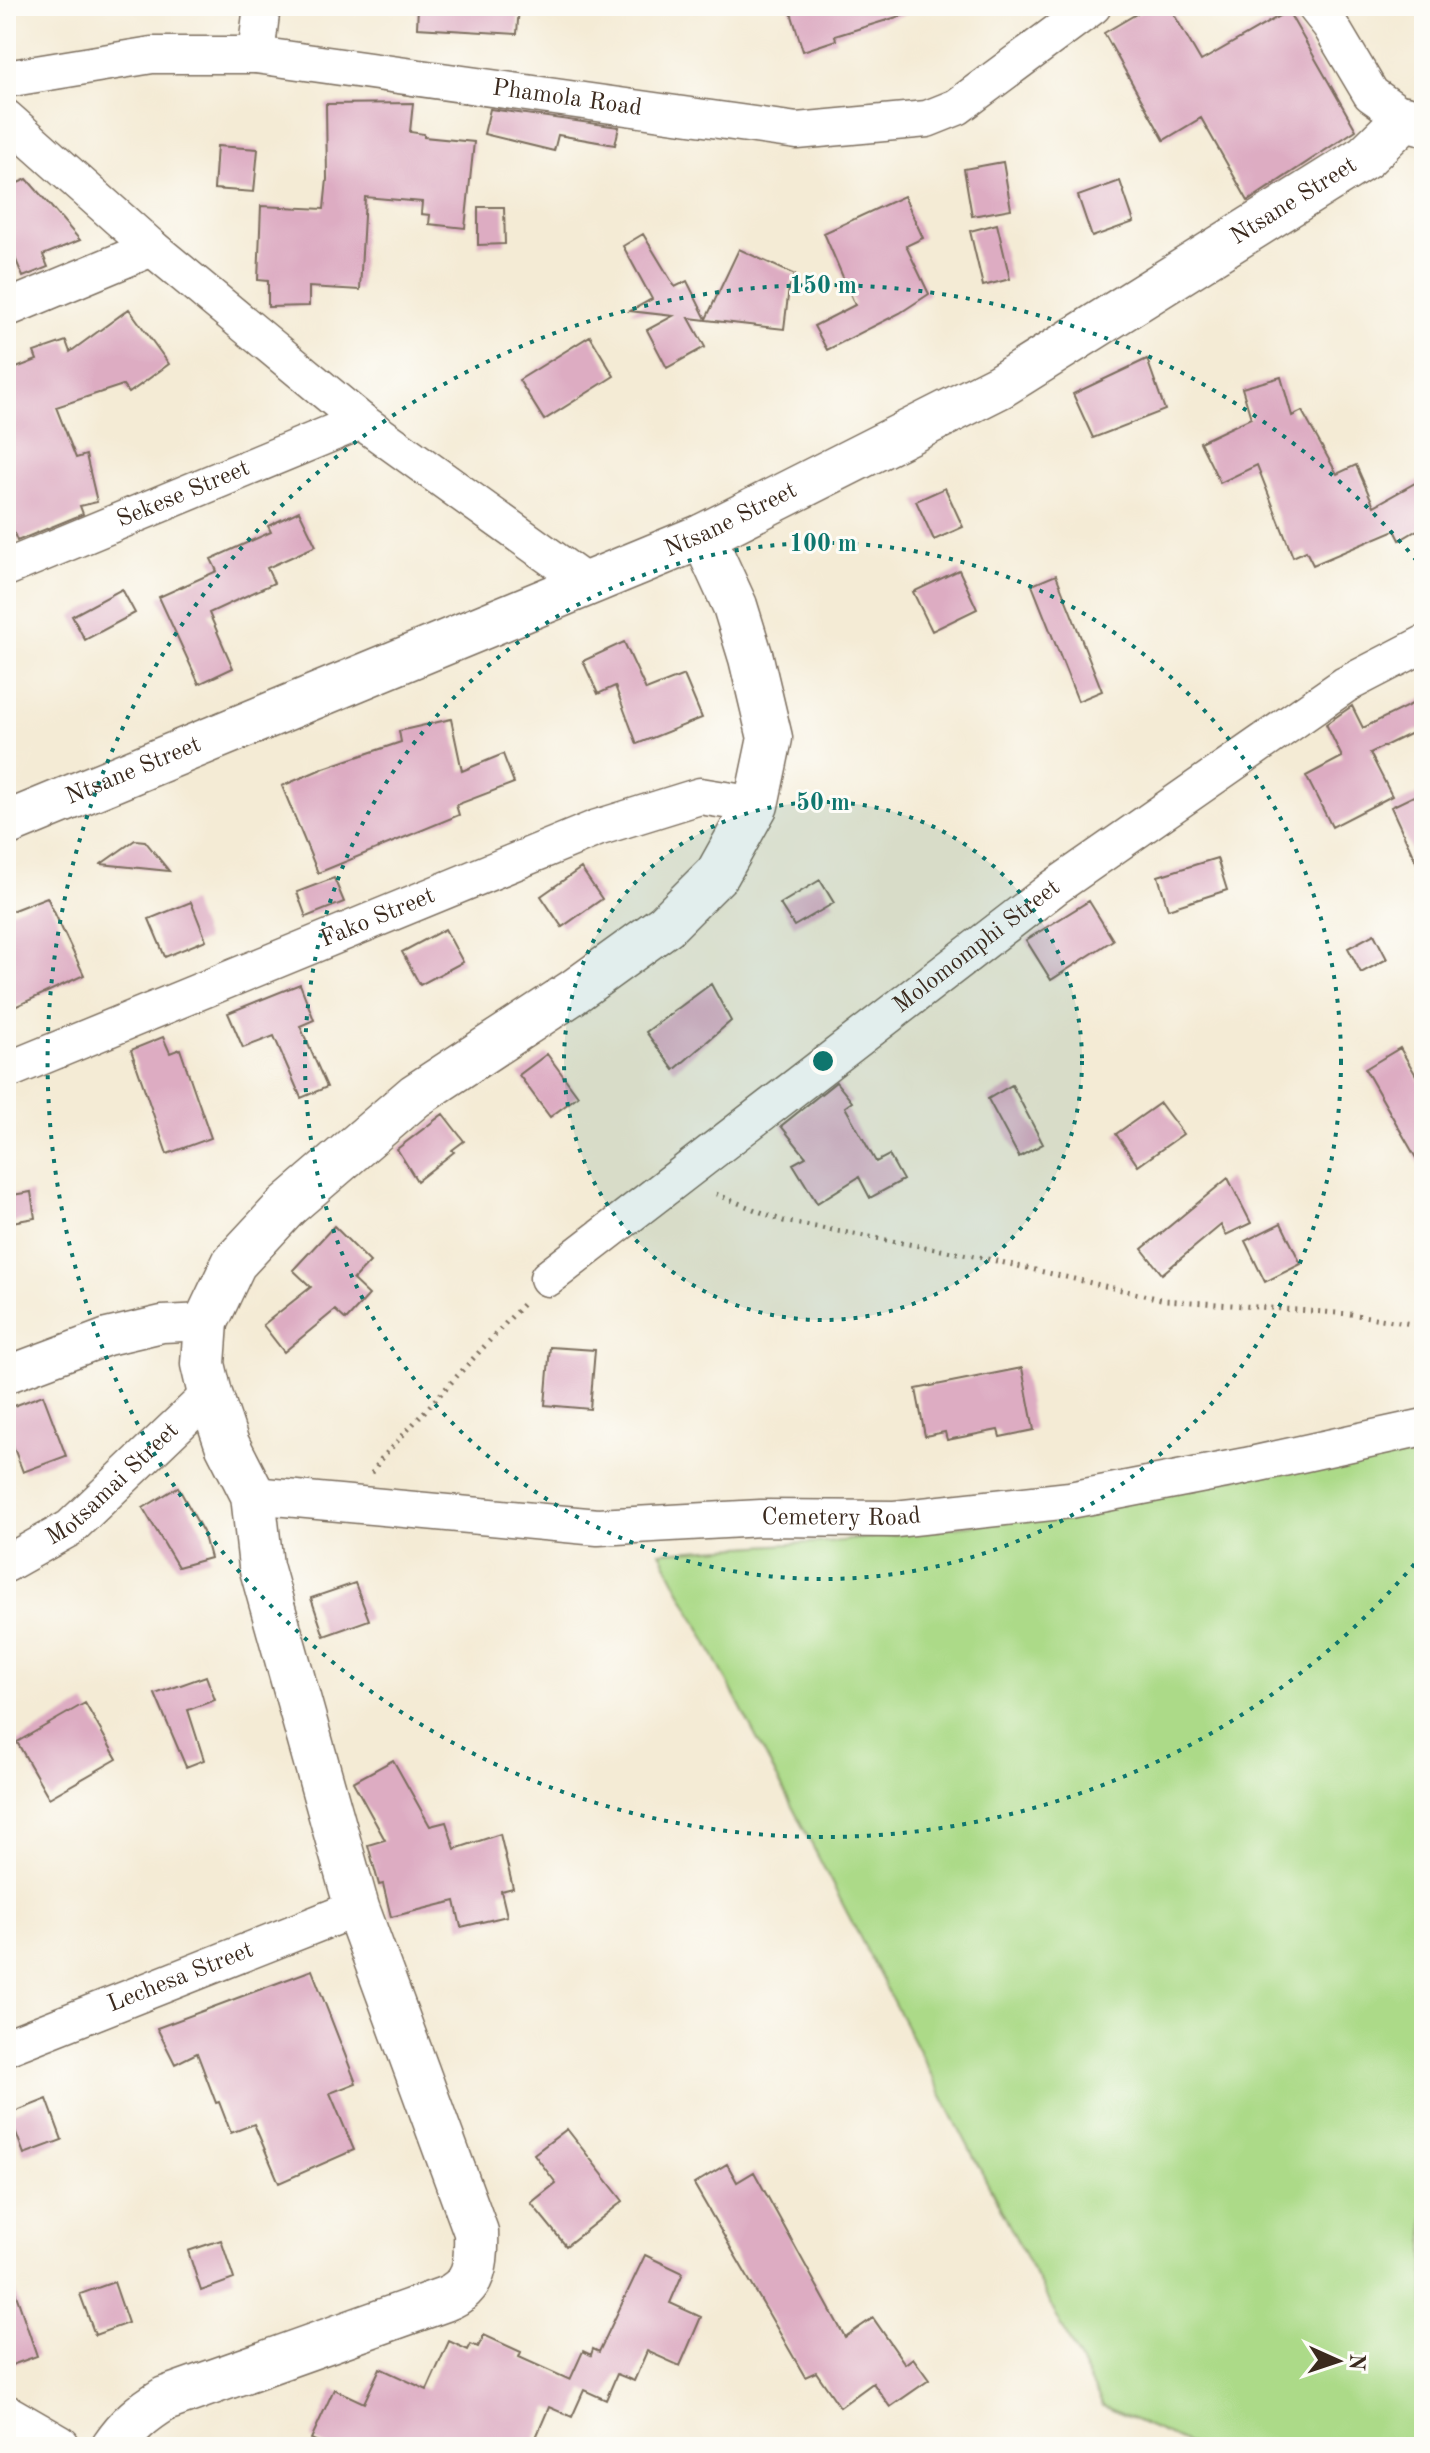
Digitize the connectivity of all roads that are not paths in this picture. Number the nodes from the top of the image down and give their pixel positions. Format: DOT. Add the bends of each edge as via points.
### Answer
graph roads {
  1 [pos="262,6"];
  2 [pos="1093,6"];
  3 [pos="1315,6"];
  4 [pos="256,55"];
  5 [pos="6,79"];
  6 [pos="6,118"];
  7 [pos="1415,121"];
  8 [pos="152,248"];
  9 [pos="6,309"];
  10 [pos="361,421"];
  11 [pos="703,536"];
  12 [pos="6,568"];
  13 [pos="588,584"];
  14 [pos="1424,644"];
  15 [pos="756,805"];
  16 [pos="6,824"];
  17 [pos="6,1071"];
  18 [pos="548,1278"];
  19 [pos="206,1322"];
  20 [pos="6,1375"];
  21 [pos="210,1394"];
  22 [pos="1424,1427"];
  23 [pos="253,1495"];
  24 [pos="6,1564"];
  25 [pos="357,1908"];
  26 [pos="6,2047"];
  27 [pos="113,2447"];
  1 -- 4 [label="street"];
  2 -- 4 [label="street, Phamola Road" via="957,107 927,119 797,131"];
  3 -- 7 [label="street" via="1371,94"];
  4 -- 5 [label="street, Phamola Road" via="152,55"];
  6 -- 8 [label="street"];
  7 -- 11 [label="street, Ntsane Street" via="1000,386"];
  8 -- 9 [label="street"];
  8 -- 10 [label="street"];
  10 -- 12 [label="street, Sekese Street"];
  10 -- 13 [label="street"];
  11 -- 13 [label="street, Ntsane Street"];
  11 -- 15 [label="street" via="735,606 770,738"];
  13 -- 16 [label="street, Ntsane Street"];
  14 -- 18 [label="street, Molomomphi Street" via="1345,685 1055,887"];
  15 -- 17 [label="street, Fako Street" via="700,796 597,828"];
  15 -- 19 [label="street" via="718,873 666,925 415,1096 287,1206 234,1263"];
  19 -- 20 [label="street" via="162,1324 107,1337"];
  19 -- 21 [label="street" via="203,1364"];
  21 -- 23 [label="street"];
  21 -- 24 [label="street, Motsamai Street" via="70,1528"];
  22 -- 23 [label="street, Cemetery Road" via="1070,1500 895,1519 761,1518 598,1527"];
  23 -- 25 [label="street" via="261,1566"];
  25 -- 26 [label="street, Lechesa Street"];
  25 -- 27 [label="street" via="476,2232 477,2257 470,2280 460,2293 445,2299 165,2399 128,2425"];
}
